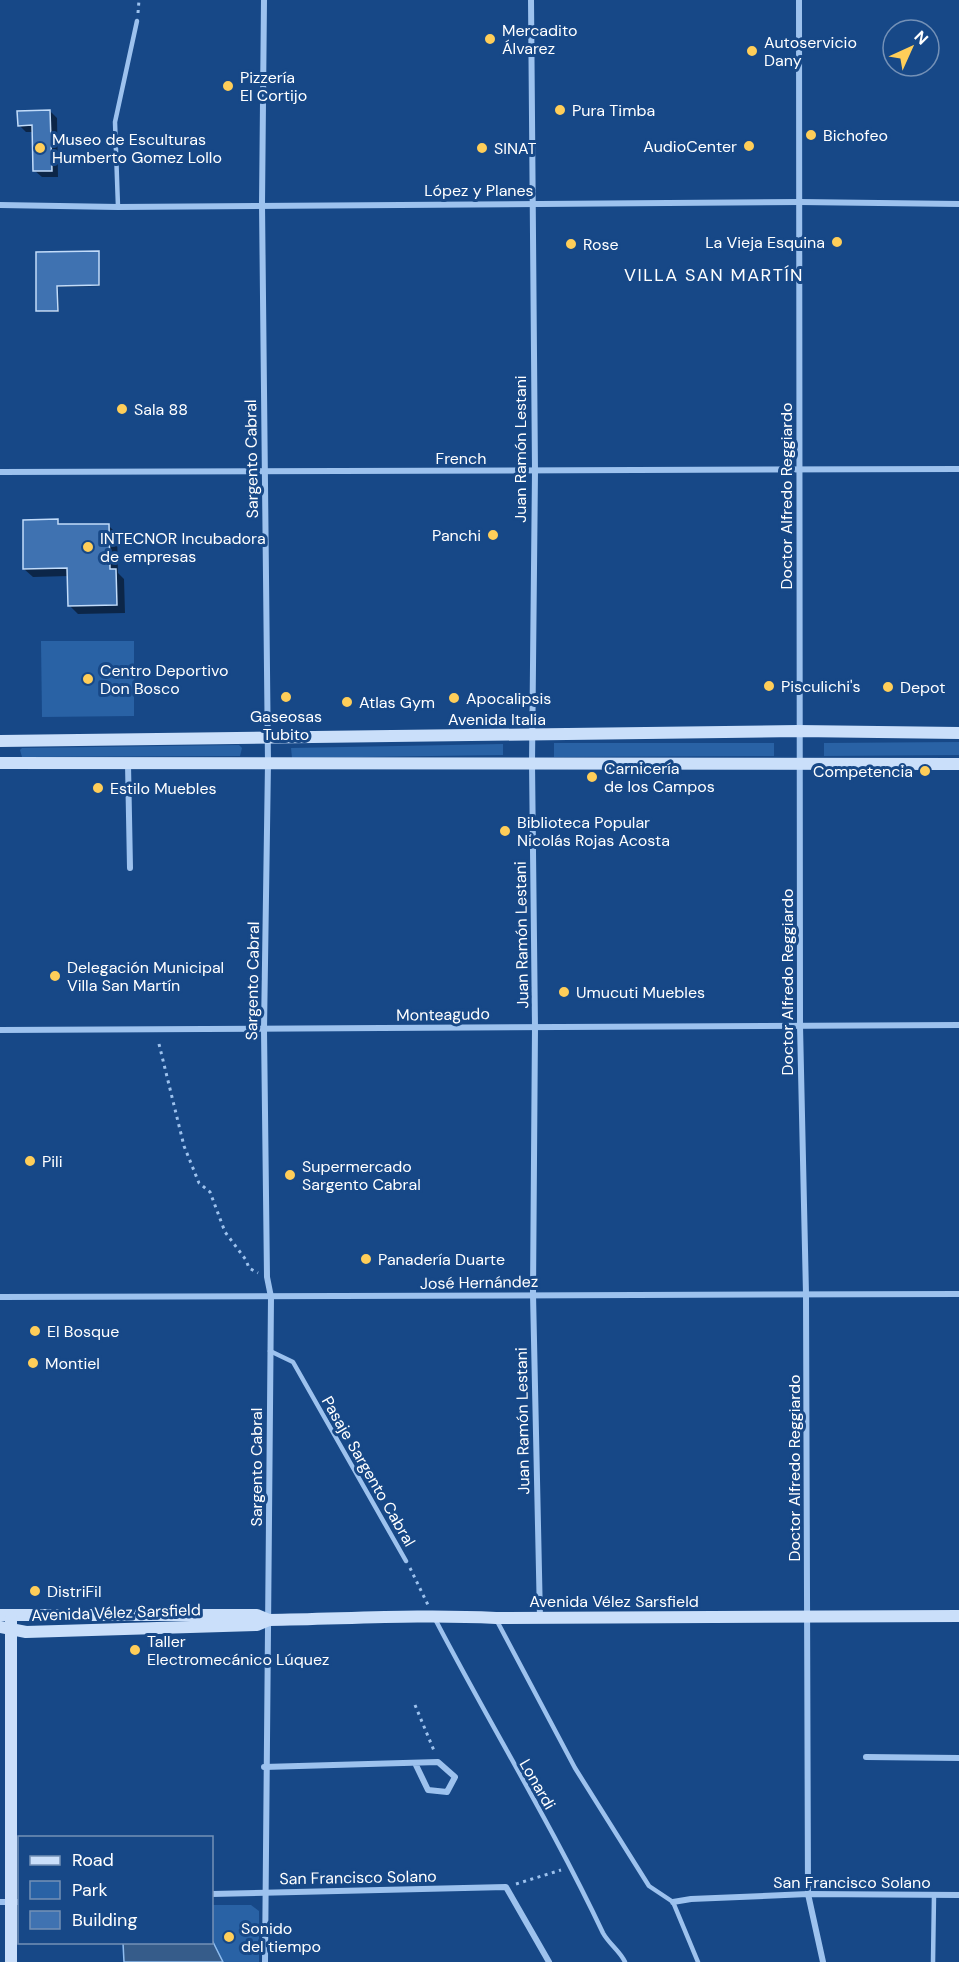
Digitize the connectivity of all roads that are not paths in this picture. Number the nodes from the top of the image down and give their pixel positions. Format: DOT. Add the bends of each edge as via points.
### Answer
graph roads {
  1 [pos="264,0"];
  2 [pos="531,0"];
  3 [pos="799,0"];
  4 [pos="137,21"];
  5 [pos="800,202"];
  6 [pos="262,204"];
  7 [pos="532,204"];
  8 [pos="959,204"];
  9 [pos="0,205"];
  10 [pos="118,207"];
  11 [pos="959,469"];
  12 [pos="799,470"];
  13 [pos="535,471"];
  14 [pos="0,472"];
  15 [pos="264,472"];
  16 [pos="798,732"];
  17 [pos="959,733"];
  18 [pos="532,735"];
  19 [pos="266,737"];
  20 [pos="0,741"];
  21 [pos="0,763"];
  22 [pos="268,763"];
  23 [pos="532,763"];
  24 [pos="128,764"];
  25 [pos="800,764"];
  26 [pos="959,764"];
  27 [pos="130,868"];
  28 [pos="959,1025"];
  29 [pos="800,1026"];
  30 [pos="535,1027"];
  31 [pos="0,1029"];
  32 [pos="264,1030"];
  33 [pos="533,1294"];
  34 [pos="806,1294"];
  35 [pos="959,1294"];
  36 [pos="0,1297"];
  37 [pos="271,1297"];
  38 [pos="270,1351"];
  39 [pos="406,1561"];
  40 [pos="433,1615"];
  41 [pos="959,1616"];
  42 [pos="808,1617"];
  43 [pos="496,1618"];
  44 [pos="540,1618"];
  45 [pos="269,1620"];
  46 [pos="6,1622"];
  47 [pos="867,1757"];
  48 [pos="959,1758"];
  49 [pos="415,1762"];
  50 [pos="264,1767"];
  51 [pos="265,1892"];
  52 [pos="213,1894"];
  53 [pos="808,1894"];
  54 [pos="934,1895"];
  55 [pos="959,1895"];
  56 [pos="10,1902"];
  57 [pos="673,1902"];
  58 [pos="544,1958"];
  59 [pos="11,1962"];
  60 [pos="265,1962"];
  61 [pos="549,1962"];
  62 [pos="624,1962"];
  63 [pos="698,1962"];
  64 [pos="823,1962"];
  65 [pos="933,1962"];
  1 -- 6 [label="street, Sargento Cabral"];
  2 -- 7 [label="street, Juan Ramón Lestani"];
  3 -- 5 [label="street, Doctor Alfredo Reggiardo"];
  4 -- 10 [label="lane" via="115,122"];
  5 -- 7 [label="street, López y Planes"];
  5 -- 8 [label="street, López y Planes"];
  5 -- 12 [label="street, Doctor Alfredo Reggiardo"];
  6 -- 7 [label="street, López y Planes"];
  6 -- 10 [label="street, López y Planes"];
  6 -- 15 [label="street, Sargento Cabral"];
  7 -- 13 [label="street, Juan Ramón Lestani"];
  9 -- 10 [label="street, López y Planes"];
  11 -- 12 [label="street, French"];
  12 -- 13 [label="street, French"];
  12 -- 16 [label="street, Doctor Alfredo Reggiardo"];
  13 -- 15 [label="street, French"];
  13 -- 18 [label="street, Juan Ramón Lestani"];
  14 -- 15 [label="street, French"];
  15 -- 19 [label="street, Sargento Cabral"];
  16 -- 17 [label="main road, Avenida Italia"];
  16 -- 18 [label="main road, Avenida Italia"];
  16 -- 25 [label="street, Doctor Alfredo Reggiardo"];
  18 -- 19 [label="main road, Avenida Italia"];
  18 -- 23 [label="street, Juan Ramón Lestani"];
  19 -- 20 [label="main road, Avenida Italia"];
  19 -- 22 [label="street, Sargento Cabral"];
  21 -- 24 [label="main road"];
  22 -- 23 [label="main road"];
  22 -- 24 [label="main road"];
  22 -- 32 [label="street, Sargento Cabral"];
  23 -- 25 [label="main road"];
  23 -- 30 [label="street, Juan Ramón Lestani"];
  24 -- 27 [label="street"];
  25 -- 26 [label="main road"];
  25 -- 29 [label="street, Doctor Alfredo Reggiardo"];
  28 -- 29 [label="street, Monteagudo"];
  29 -- 30 [label="street, Monteagudo"];
  29 -- 34 [label="street, Doctor Alfredo Reggiardo"];
  30 -- 32 [label="street, Monteagudo"];
  30 -- 33 [label="street, Juan Ramón Lestani"];
  31 -- 32 [label="street, Monteagudo"];
  32 -- 37 [label="street, Sargento Cabral" via="267,1277"];
  33 -- 34 [label="street, José Hernández"];
  33 -- 37 [label="street, José Hernández"];
  33 -- 44 [label="street, Juan Ramón Lestani"];
  34 -- 35 [label="street, José Hernández"];
  34 -- 42 [label="street, Doctor Alfredo Reggiardo"];
  36 -- 37 [label="street, José Hernández"];
  37 -- 38 [label="street, Sargento Cabral"];
  38 -- 39 [label="lane, Pasaje Sargento Cabral" via="293,1362"];
  38 -- 45 [label="street, Sargento Cabral"];
  40 -- 43 [label="main road, Avenida Vélez Sarsfield"];
  40 -- 45 [label="main road, Avenida Vélez Sarsfield"];
  40 -- 62 [label="lane, Lonardi" via="508,1757 572,1866 608,1942"];
  41 -- 42 [label="main road, Avenida Vélez Sarsfield"];
  42 -- 44 [label="main road, Avenida Vélez Sarsfield"];
  42 -- 53 [label="street, Doctor Alfredo Reggiardo"];
  43 -- 44 [label="main road, Avenida Vélez Sarsfield"];
  43 -- 57 [label="lane" via="581,1778 649,1886"];
  45 -- 46 [label="main road, Avenida Vélez Sarsfield" via="257,1615"];
  45 -- 50 [label="street, Sargento Cabral"];
  46 -- 56 [label="main road"];
  47 -- 48 [label="street"];
  49 -- 49 [label="street" via="438,1762 455,1777 447,1792 428,1790"];
  49 -- 50 [label="street"];
  50 -- 51 [label="street, Sargento Cabral"];
  51 -- 52 [label="street, San Francisco Solano"];
  51 -- 58 [label="street, San Francisco Solano" via="506,1887"];
  51 -- 60 [label="street, Sargento Cabral"];
  53 -- 54 [label="street, San Francisco Solano"];
  53 -- 57 [label="street, San Francisco Solano"];
  53 -- 64 [label="street, Doctor Alfredo Reggiardo"];
  54 -- 55 [label="street, San Francisco Solano"];
  54 -- 65 [label="lane"];
  56 -- 59 [label="main road"];
  57 -- 63 [label="lane"];
  58 -- 61 [label="street"];
}
